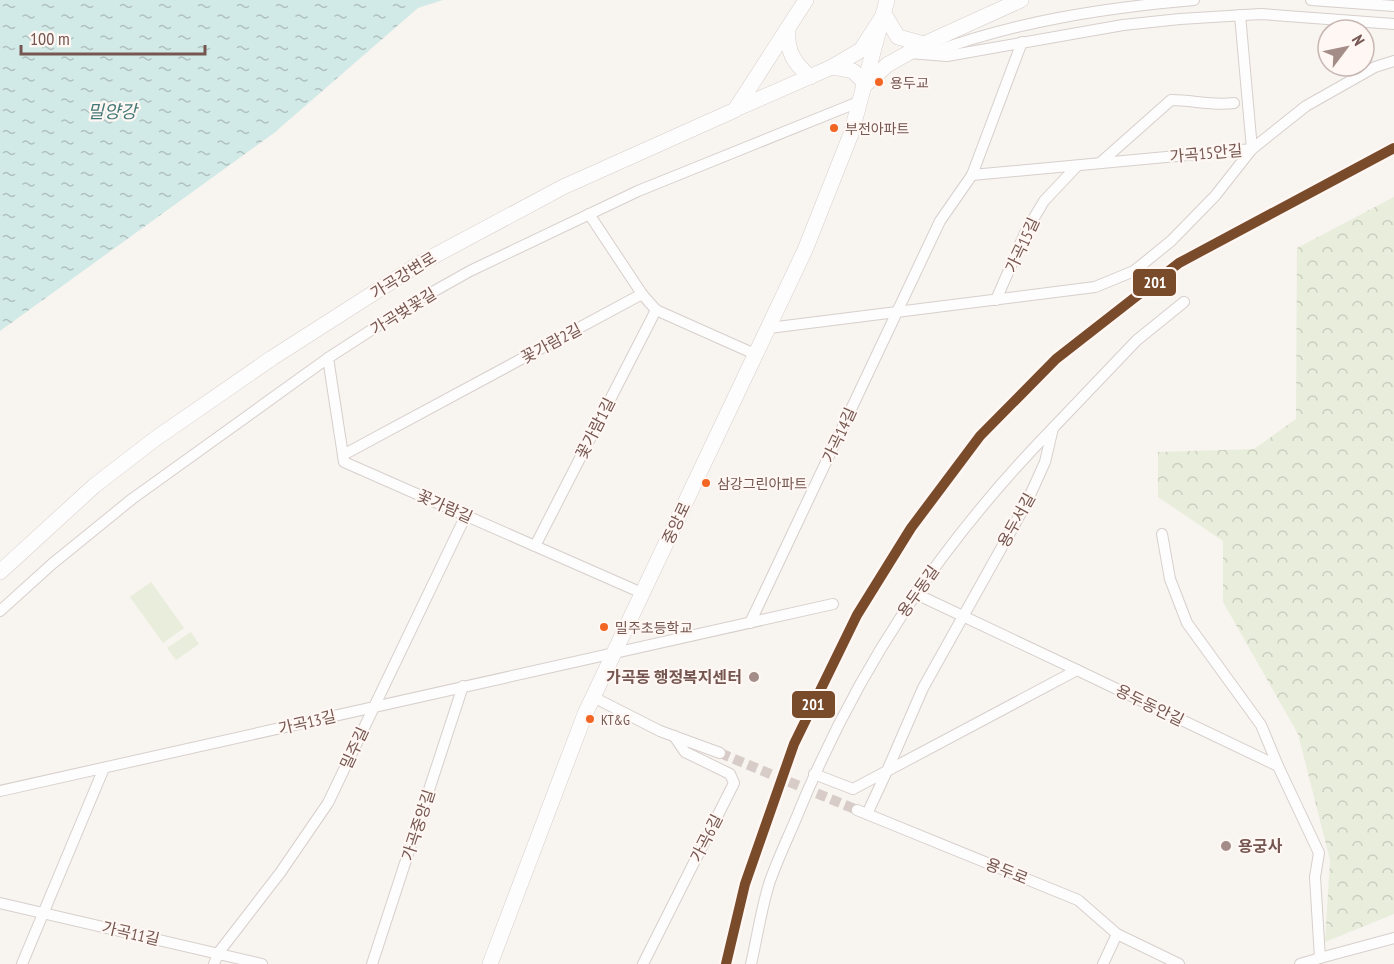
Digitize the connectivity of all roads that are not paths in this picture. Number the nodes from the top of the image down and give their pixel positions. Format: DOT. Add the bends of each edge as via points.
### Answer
graph roads {
  1 [pos="806,0"];
  2 [pos="1021,0"];
  3 [pos="1194,0"];
  4 [pos="1311,0"];
  5 [pos="1394,6"];
  6 [pos="885,7"];
  7 [pos="995,7"];
  8 [pos="1240,15"];
  9 [pos="1394,24"];
  10 [pos="788,26"];
  11 [pos="1022,42"];
  12 [pos="927,49"];
  13 [pos="1394,61"];
  14 [pos="832,67"];
  15 [pos="810,77"];
  16 [pos="866,84"];
  17 [pos="861,100"];
  18 [pos="1233,103"];
  19 [pos="735,110"];
  20 [pos="1252,148"];
  21 [pos="1100,163"];
  22 [pos="1077,166"];
  23 [pos="972,175"];
  24 [pos="589,214"];
  25 [pos="642,294"];
  26 [pos="996,300"];
  27 [pos="1184,302"];
  28 [pos="656,310"];
  29 [pos="897,313"];
  30 [pos="770,328"];
  31 [pos="757,355"];
  32 [pos="328,358"];
  33 [pos="1053,428"];
  34 [pos="343,455"];
  35 [pos="466,515"];
  36 [pos="1162,534"];
  37 [pos="535,546"];
  38 [pos="0,573"];
  39 [pos="642,593"];
  40 [pos="914,593"];
  41 [pos="833,604"];
  42 [pos="0,612"];
  43 [pos="962,615"];
  44 [pos="750,623"];
  45 [pos="614,652"];
  46 [pos="1077,670"];
  47 [pos="464,686"];
  48 [pos="593,697"];
  49 [pos="374,707"];
  50 [pos="674,736"];
  51 [pos="720,753"];
  52 [pos="1278,766"];
  53 [pos="104,768"];
  54 [pos="888,771"];
  55 [pos="814,774"];
  56 [pos="0,791"];
  57 [pos="0,903"];
  58 [pos="43,914"];
  59 [pos="1117,934"];
  60 [pos="1394,938"];
  61 [pos="219,952"];
  62 [pos="1320,958"];
  63 [pos="22,964"];
  64 [pos="214,964"];
  65 [pos="262,964"];
  66 [pos="372,964"];
  67 [pos="490,964"];
  68 [pos="643,964"];
  69 [pos="751,964"];
  70 [pos="1103,964"];
  71 [pos="1179,964"];
  72 [pos="1300,964"];
  1 -- 10 [label="main road"];
  2 -- 7 [label="main road"];
  3 -- 12 [label="street" via="1040,20"];
  4 -- 5 [label="street"];
  6 -- 12 [label="main road" via="898,37"];
  6 -- 14 [label="main road, 가곡강변로" via="861,50"];
  6 -- 16 [label="main road, 중앙로"];
  7 -- 12 [label="main road"];
  8 -- 9 [label="street"];
  8 -- 11 [label="street" via="1123,24"];
  8 -- 20 [label="street, 가곡15안길"];
  10 -- 15 [label="main road" via="788,50"];
  10 -- 19 [label="main road"];
  11 -- 12 [label="street" via="948,56"];
  11 -- 23 [label="street"];
  12 -- 16 [label="main road" via="907,52"];
  13 -- 20 [label="street" via="1375,67 1306,106"];
  14 -- 15 [label="main road, 가곡강변로"];
  14 -- 16 [label="main road" via="853,71"];
  15 -- 19 [label="main road, 가곡강변로"];
  16 -- 17 [label="main road, 중앙로"];
  17 -- 24 [label="street, 가곡벚꽃길"];
  17 -- 30 [label="main road, 중앙로" via="805,250"];
  18 -- 21 [label="street" via="1212,105 1171,100"];
  19 -- 38 [label="main road, 가곡강변로" via="563,187 419,264 272,358 155,440 94,486"];
  20 -- 21 [label="street, 가곡15안길"];
  20 -- 26 [label="street" via="1215,196 1171,241 1134,271 1095,287"];
  21 -- 22 [label="street, 가곡15안길"];
  22 -- 23 [label="street, 가곡15안길"];
  22 -- 26 [label="street, 가곡15길" via="1044,201 1025,233"];
  23 -- 29 [label="street" via="940,221"];
  24 -- 25 [label="street"];
  24 -- 32 [label="street, 가곡벚꽃길" via="432,292"];
  25 -- 28 [label="street"];
  25 -- 34 [label="street, 꽃가람2길"];
  26 -- 29 [label="street"];
  27 -- 33 [label="street" via="1137,340"];
  28 -- 31 [label="street"];
  28 -- 37 [label="street, 꽃가람1길"];
  29 -- 30 [label="street"];
  29 -- 44 [label="street, 가곡14길"];
  30 -- 31 [label="main road, 중앙로"];
  31 -- 39 [label="main road, 중앙로"];
  32 -- 34 [label="street"];
  32 -- 42 [label="street, 가곡벚꽃길" via="132,499"];
  33 -- 40 [label="street, 용두동길" via="970,521"];
  33 -- 43 [label="street, 용두서길" via="1045,462 1026,504"];
  34 -- 35 [label="street, 꽃가람길" via="344,462"];
  35 -- 37 [label="street, 꽃가람길"];
  35 -- 49 [label="street, 밀주길"];
  36 -- 52 [label="street" via="1170,579 1187,623 1261,725"];
  37 -- 39 [label="street, 꽃가람길"];
  39 -- 45 [label="main road, 중앙로"];
  40 -- 43 [label="street, 용두동안길"];
  40 -- 55 [label="street, 용두동길" via="852,694"];
  41 -- 44 [label="street"];
  43 -- 46 [label="street, 용두동안길"];
  43 -- 54 [label="street, 용두서길" via="923,688"];
  44 -- 45 [label="street"];
  45 -- 47 [label="street, 가곡13길"];
  45 -- 48 [label="main road, 중앙로"];
  46 -- 52 [label="street, 용두동안길"];
  46 -- 54 [label="street"];
  47 -- 49 [label="street, 가곡13길"];
  47 -- 66 [label="street, 가곡중앙길"];
  48 -- 50 [label="street"];
  48 -- 67 [label="main road, 중앙로"];
  49 -- 53 [label="street, 가곡13길"];
  49 -- 61 [label="street, 밀주길" via="328,803"];
  50 -- 51 [label="street"];
  50 -- 68 [label="street, 가곡6길" via="685,752 730,774 734,783"];
  52 -- 62 [label="street" via="1319,854 1315,877"];
  53 -- 56 [label="street, 가곡13길"];
  53 -- 58 [label="street"];
  54 -- 55 [label="street" via="853,789"];
  54 -- 59 [label="street, 용두로" via="862,812 1078,900"];
  55 -- 69 [label="street, 용두동길" via="769,885"];
  57 -- 58 [label="street, 가곡11길"];
  58 -- 61 [label="street, 가곡11길"];
  58 -- 63 [label="street"];
  59 -- 70 [label="street"];
  59 -- 71 [label="street, 용두로"];
  60 -- 62 [label="street"];
  61 -- 64 [label="street, 밀주길"];
  61 -- 65 [label="street, 가곡11길"];
  62 -- 72 [label="street"];
}
